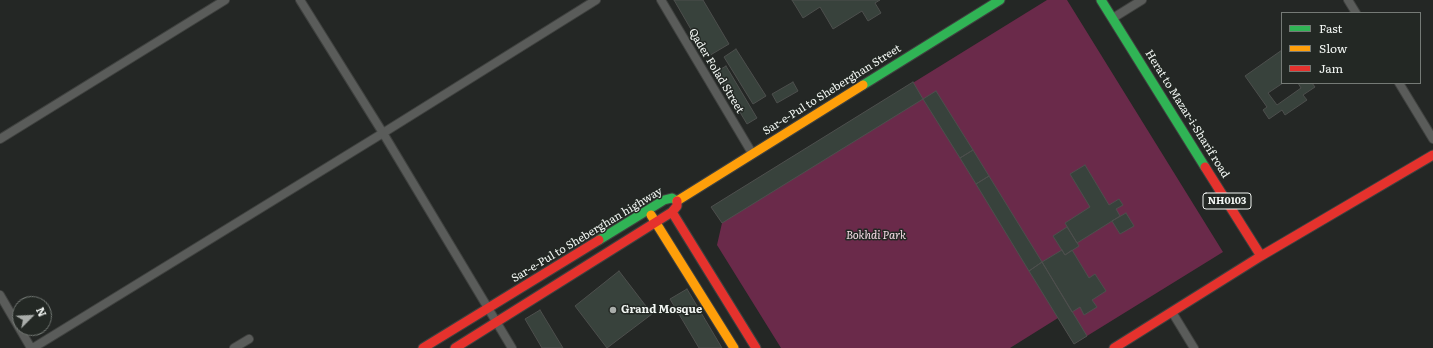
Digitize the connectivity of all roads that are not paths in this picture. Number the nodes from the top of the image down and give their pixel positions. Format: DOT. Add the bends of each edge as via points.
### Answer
graph roads {
  1 [pos="225,0"];
  2 [pos="300,0"];
  3 [pos="596,0"];
  4 [pos="661,0"];
  5 [pos="1000,0"];
  6 [pos="1101,0"];
  7 [pos="1142,0"];
  8 [pos="1348,0"];
  9 [pos="1355,12"];
  10 [pos="1113,18"];
  11 [pos="1400,84"];
  12 [pos="383,133"];
  13 [pos="0,139"];
  14 [pos="1433,139"];
  15 [pos="752,153"];
  16 [pos="1433,155"];
  17 [pos="677,200"];
  18 [pos="648,210"];
  19 [pos="672,212"];
  20 [pos="656,222"];
  21 [pos="1261,256"];
  22 [pos="0,295"];
  23 [pos="488,308"];
  24 [pos="1172,312"];
  25 [pos="496,322"];
  26 [pos="249,339"];
  27 [pos="32,348"];
  28 [pos="234,348"];
  29 [pos="422,348"];
  30 [pos="455,348"];
  31 [pos="512,348"];
  32 [pos="734,348"];
  33 [pos="756,348"];
  34 [pos="1114,348"];
  35 [pos="1194,348"];
  1 -- 13 [label="street"];
  2 -- 12 [label="street"];
  3 -- 12 [label="street"];
  4 -- 15 [label="street, Qader Folad Street"];
  5 -- 15 [label="main road, Sar-e-Pul to Sheberghan Street"];
  6 -- 10 [label="main road, Herat to Mazar-i-Sharif road / NH0103"];
  7 -- 10 [label="street"];
  8 -- 9 [label="street"];
  10 -- 21 [label="main road, Herat to Mazar-i-Sharif road / NH0103"];
  11 -- 14 [label="street"];
  12 -- 23 [label="street"];
  12 -- 27 [label="street"];
  15 -- 17 [label="main road, Sar-e-Pul to Sheberghan Street"];
  16 -- 21 [label="main road"];
  17 -- 18 [label="main road, Sar-e-Pul to Sheberghan highway" via="664,200"];
  17 -- 19 [label="main road, Sar-e-Pul to Sheberghan highway" via="677,206"];
  18 -- 20 [label="main road"];
  18 -- 23 [label="main road, Sar-e-Pul to Sheberghan highway"];
  19 -- 20 [label="main road"];
  19 -- 33 [label="main road"];
  20 -- 25 [label="main road"];
  20 -- 32 [label="main road"];
  21 -- 24 [label="main road"];
  22 -- 27 [label="street"];
  23 -- 25 [label="street"];
  23 -- 29 [label="main road, Sar-e-Pul to Sheberghan highway"];
  24 -- 34 [label="main road"];
  24 -- 35 [label="street"];
  25 -- 30 [label="main road"];
  25 -- 31 [label="street"];
  26 -- 28 [label="street"];
}
